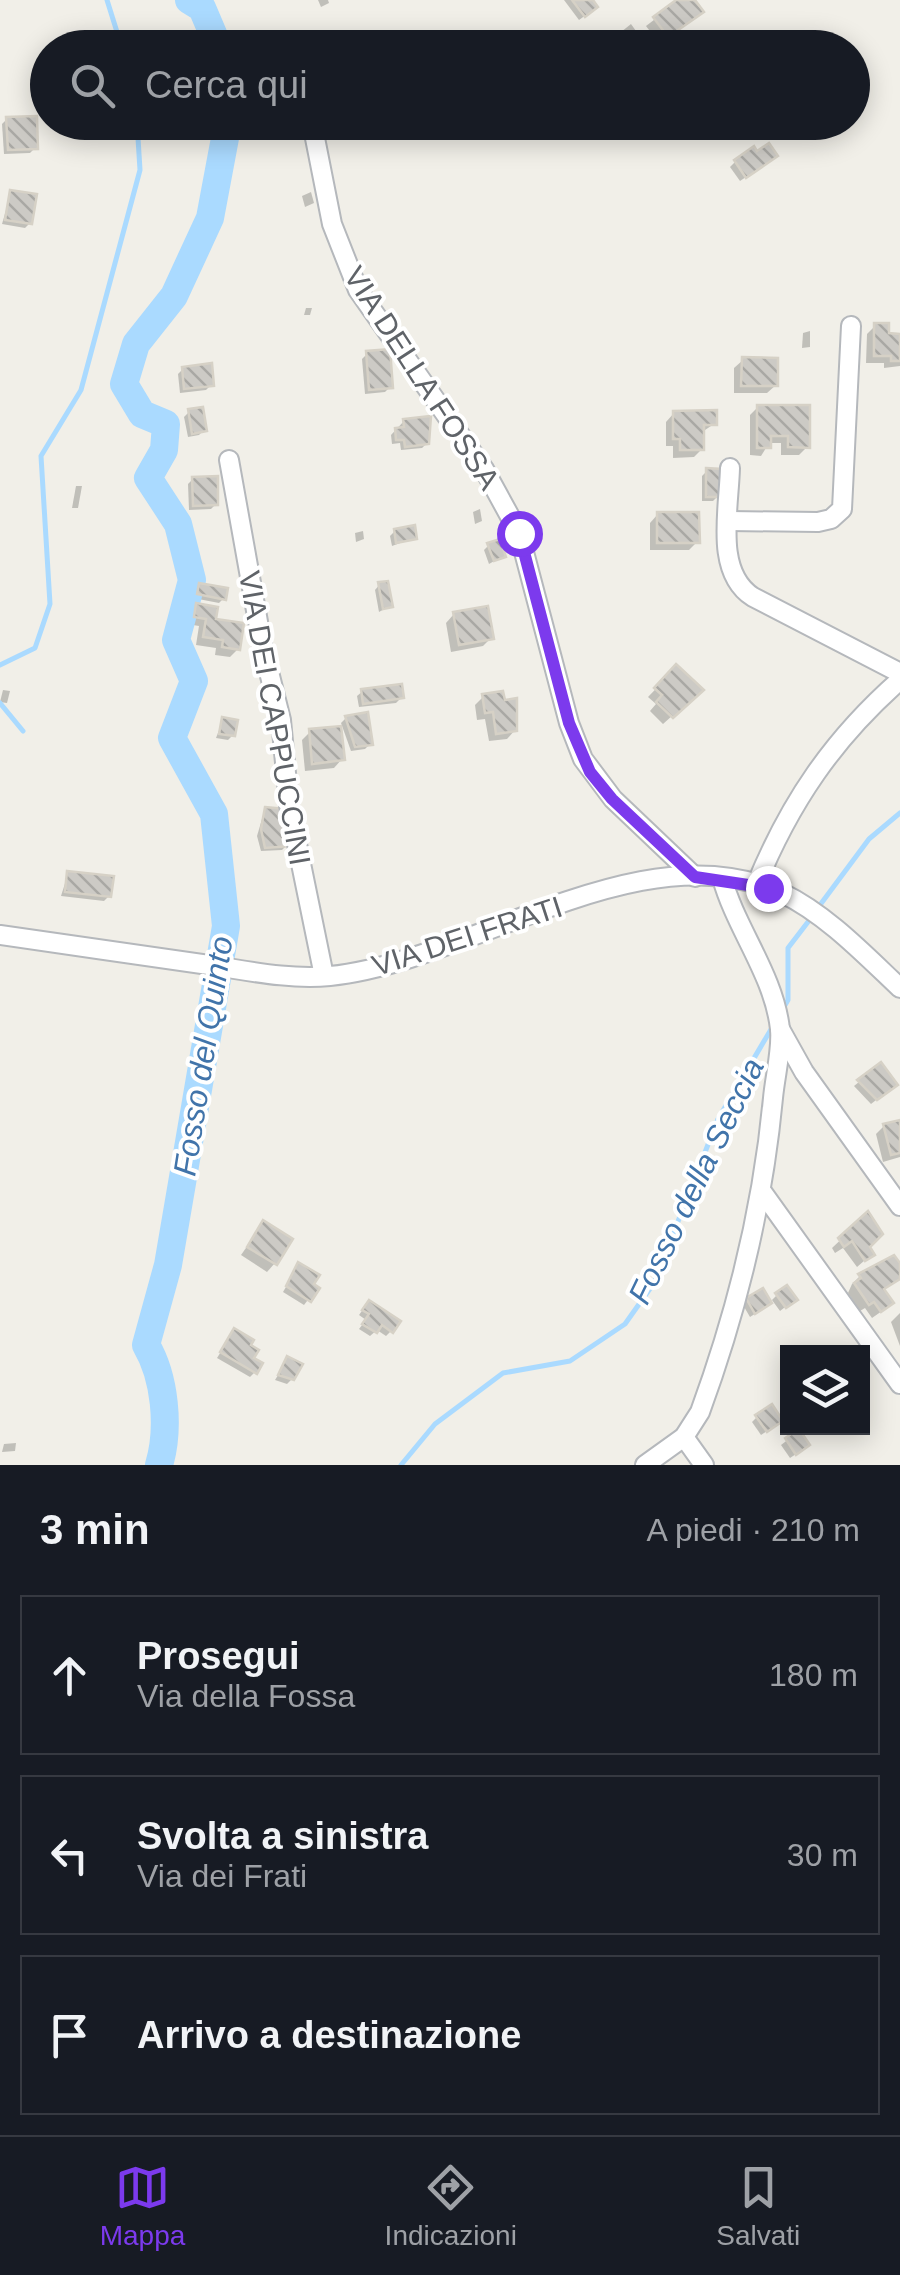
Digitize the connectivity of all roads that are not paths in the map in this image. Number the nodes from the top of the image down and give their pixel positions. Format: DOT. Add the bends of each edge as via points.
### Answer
graph roads {
  1 [pos="315,140"];
  2 [pos="851,326"];
  3 [pos="229,460"];
  4 [pos="730,468"];
  5 [pos="729,521"];
  6 [pos="900,677"];
  7 [pos="695,877"];
  8 [pos="722,878"];
  9 [pos="756,885"];
  10 [pos="0,935"];
  11 [pos="324,976"];
  12 [pos="900,988"];
  13 [pos="780,1029"];
  14 [pos="763,1192"];
  15 [pos="900,1206"];
  16 [pos="900,1384"];
  17 [pos="684,1436"];
  18 [pos="645,1465"];
  19 [pos="704,1465"];
  1 -- 7 [label="street, VIA DELLA FOSSA" via="332,224 358,290 484,469 522,540 583,760 612,799"];
  2 -- 5 [label="street" via="842,510 818,522"];
  3 -- 11 [label="street, VIA DEI CAPPUCCINI" via="282,720 290,805"];
  4 -- 5 [label="street"];
  5 -- 6 [label="street" via="729,567 742,589"];
  6 -- 9 [label="street" via="810,776"];
  7 -- 8 [label="street, VIA DEI FRATI"];
  7 -- 11 [label="street, VIA DEI FRATI" via="607,891 386,965"];
  8 -- 9 [label="street, VIA DEI FRATI"];
  8 -- 13 [label="street"];
  9 -- 12 [label="street, VIA DEI FRATI" via="806,907"];
  10 -- 11 [label="street, VIA DEI FRATI"];
  13 -- 14 [label="street"];
  13 -- 15 [label="street"];
  14 -- 16 [label="street"];
  14 -- 17 [label="street" via="706,1394"];
  17 -- 18 [label="street"];
  17 -- 19 [label="street"];
}
